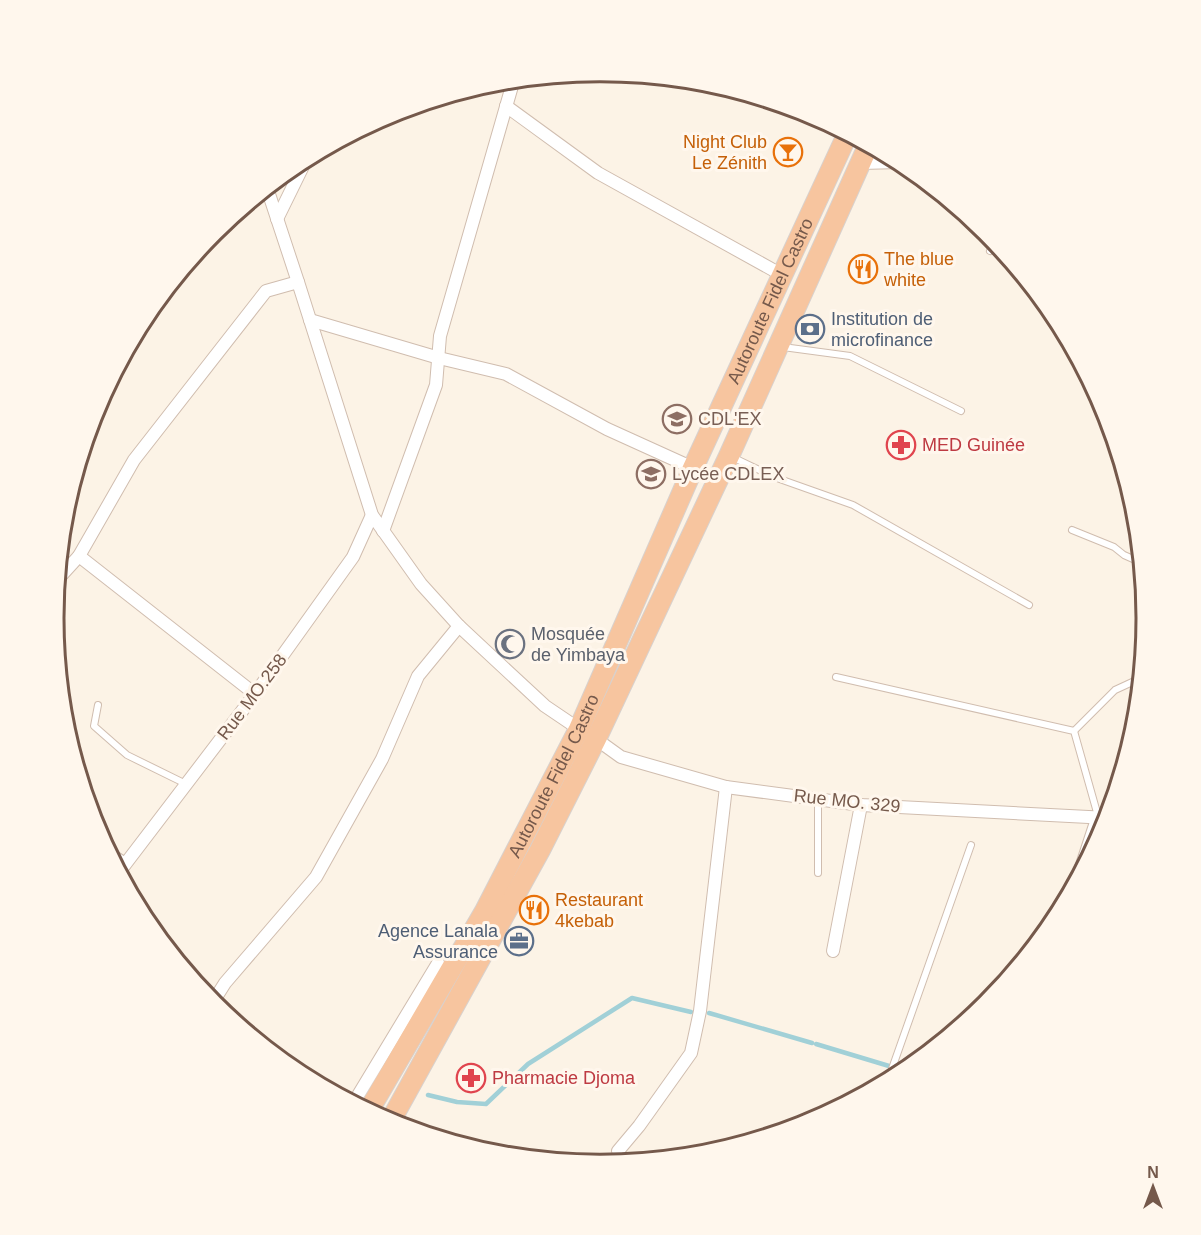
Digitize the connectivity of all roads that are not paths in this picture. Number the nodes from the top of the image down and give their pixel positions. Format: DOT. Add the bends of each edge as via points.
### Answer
graph roads {
  1 [pos="511,89"];
  2 [pos="506,106"];
  3 [pos="845,141"];
  4 [pos="865,153"];
  5 [pos="298,176"];
  6 [pos="270,196"];
  7 [pos="277,219"];
  8 [pos="783,276"];
  9 [pos="298,282"];
  10 [pos="310,320"];
  11 [pos="778,346"];
  12 [pos="439,358"];
  13 [pos="961,411"];
  14 [pos="729,456"];
  15 [pos="693,468"];
  16 [pos="372,515"];
  17 [pos="1072,530"];
  18 [pos="383,531"];
  19 [pos="79,556"];
  20 [pos="1133,559"];
  21 [pos="67,569"];
  22 [pos="1029,605"];
  23 [pos="459,626"];
  24 [pos="836,677"];
  25 [pos="1132,682"];
  26 [pos="255,694"];
  27 [pos="98,705"];
  28 [pos="579,729"];
  29 [pos="1074,731"];
  30 [pos="596,739"];
  31 [pos="186,784"];
  32 [pos="726,787"];
  33 [pos="818,800"];
  34 [pos="861,805"];
  35 [pos="1102,807"];
  36 [pos="1099,816"];
  37 [pos="971,845"];
  38 [pos="125,864"];
  39 [pos="818,873"];
  40 [pos="833,951"];
  41 [pos="438,963"];
  42 [pos="218,994"];
  43 [pos="893,1066"];
  44 [pos="358,1095"];
  45 [pos="373,1103"];
  46 [pos="395,1113"];
  47 [pos="618,1151"];
  1 -- 2 [label="street"];
  2 -- 8 [label="street" via="598,172"];
  2 -- 12 [label="street" via="440,336"];
  3 -- 8 [label="highway, Autoroute Fidel Castro"];
  4 -- 11 [label="highway, Autoroute Fidel Castro"];
  5 -- 7 [label="street"];
  6 -- 7 [label="street"];
  7 -- 9 [label="street"];
  8 -- 15 [label="highway, Autoroute Fidel Castro"];
  9 -- 10 [label="street"];
  9 -- 19 [label="street" via="266,291 134,460"];
  10 -- 12 [label="street"];
  10 -- 16 [label="street"];
  11 -- 13 [label="lane" via="850,356"];
  11 -- 14 [label="highway, Autoroute Fidel Castro"];
  12 -- 15 [label="street" via="506,374 607,429"];
  12 -- 18 [label="street" via="436,386"];
  14 -- 22 [label="lane" via="853,505"];
  14 -- 30 [label="highway, Autoroute Fidel Castro"];
  15 -- 28 [label="highway, Autoroute Fidel Castro"];
  16 -- 18 [label="street"];
  16 -- 26 [label="street, Rue MO.258" via="353,557"];
  17 -- 20 [label="lane"];
  18 -- 23 [label="street" via="421,584"];
  19 -- 21 [label="street"];
  19 -- 26 [label="street"];
  23 -- 28 [label="street" via="545,706"];
  23 -- 42 [label="street" via="418,676 382,759 316,877"];
  24 -- 29 [label="lane"];
  25 -- 29 [label="lane" via="1115,690"];
  26 -- 31 [label="street, Rue MO.258"];
  27 -- 31 [label="lane" via="94,726 127,755"];
  28 -- 45 [label="highway, Autoroute Fidel Castro" via="485,911"];
  29 -- 35 [label="lane"];
  30 -- 32 [label="street, Rue MO. 329" via="621,757"];
  30 -- 46 [label="highway, Autoroute Fidel Castro" via="540,850"];
  31 -- 38 [label="street, Rue MO.258"];
  32 -- 33 [label="street, Rue MO. 329"];
  32 -- 47 [label="street" via="700,1011 691,1053"];
  33 -- 34 [label="street, Rue MO. 329"];
  33 -- 39 [label="lane"];
  34 -- 36 [label="street, Rue MO. 329"];
  34 -- 40 [label="street"];
  37 -- 43 [label="lane"];
  41 -- 44 [label="street"];
}
